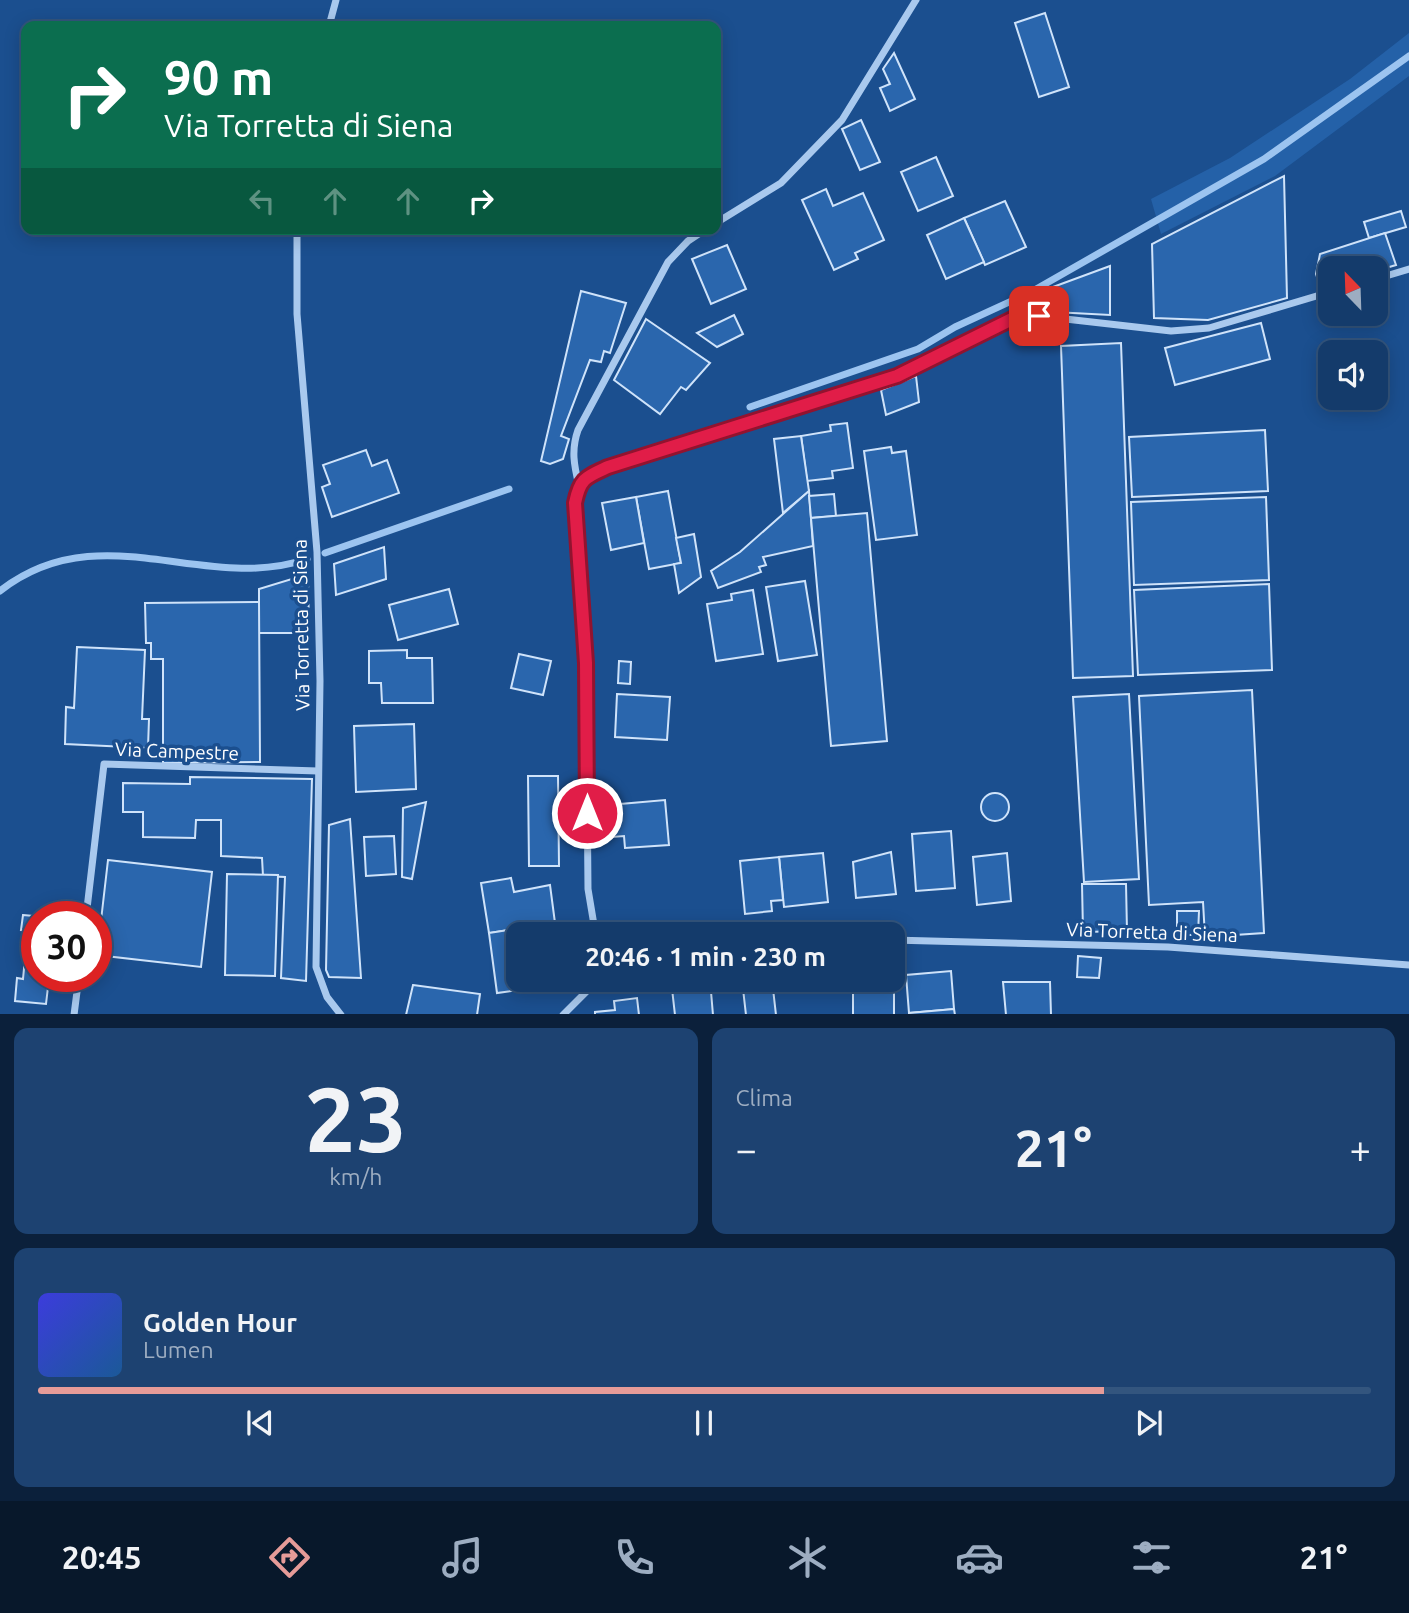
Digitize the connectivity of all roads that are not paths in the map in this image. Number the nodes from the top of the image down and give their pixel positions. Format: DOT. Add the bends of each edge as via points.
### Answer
graph roads {
  1 [pos="336,0"];
  2 [pos="916,0"];
  3 [pos="330,21"];
  4 [pos="721,220"];
  5 [pos="297,235"];
  6 [pos="697,235"];
  7 [pos="1409,269"];
  8 [pos="1388,275"];
  9 [pos="1318,296"];
  10 [pos="579,486"];
  11 [pos="318,771"];
  12 [pos="88,901"];
  13 [pos="594,922"];
  14 [pos="905,940"];
  15 [pos="1409,965"];
  16 [pos="77,992"];
  17 [pos="586,992"];
  18 [pos="74,1014"];
  19 [pos="341,1014"];
  20 [pos="563,1014"];
  1 -- 3 [label="street"];
  2 -- 4 [label="street" via="842,120 781,183"];
  5 -- 11 [label="street, Via Torretta di Siena" via="297,314 317,552"];
  6 -- 10 [label="street" via="668,262 578,430 573,459"];
  7 -- 8 [label="street"];
  9 -- 10 [label="street" via="1209,328 1171,331 1039,316 1012,319 897,376 608,467"];
  10 -- 13 [label="street" via="575,503 586,663 588,889"];
  11 -- 12 [label="street, Via Campestre" via="104,764"];
  11 -- 19 [label="street, Via Torretta di Siena" via="317,967 327,997"];
  14 -- 15 [label="street, Via Torretta di Siena" via="1168,947"];
  16 -- 18 [label="street"];
  17 -- 20 [label="street"];
}
